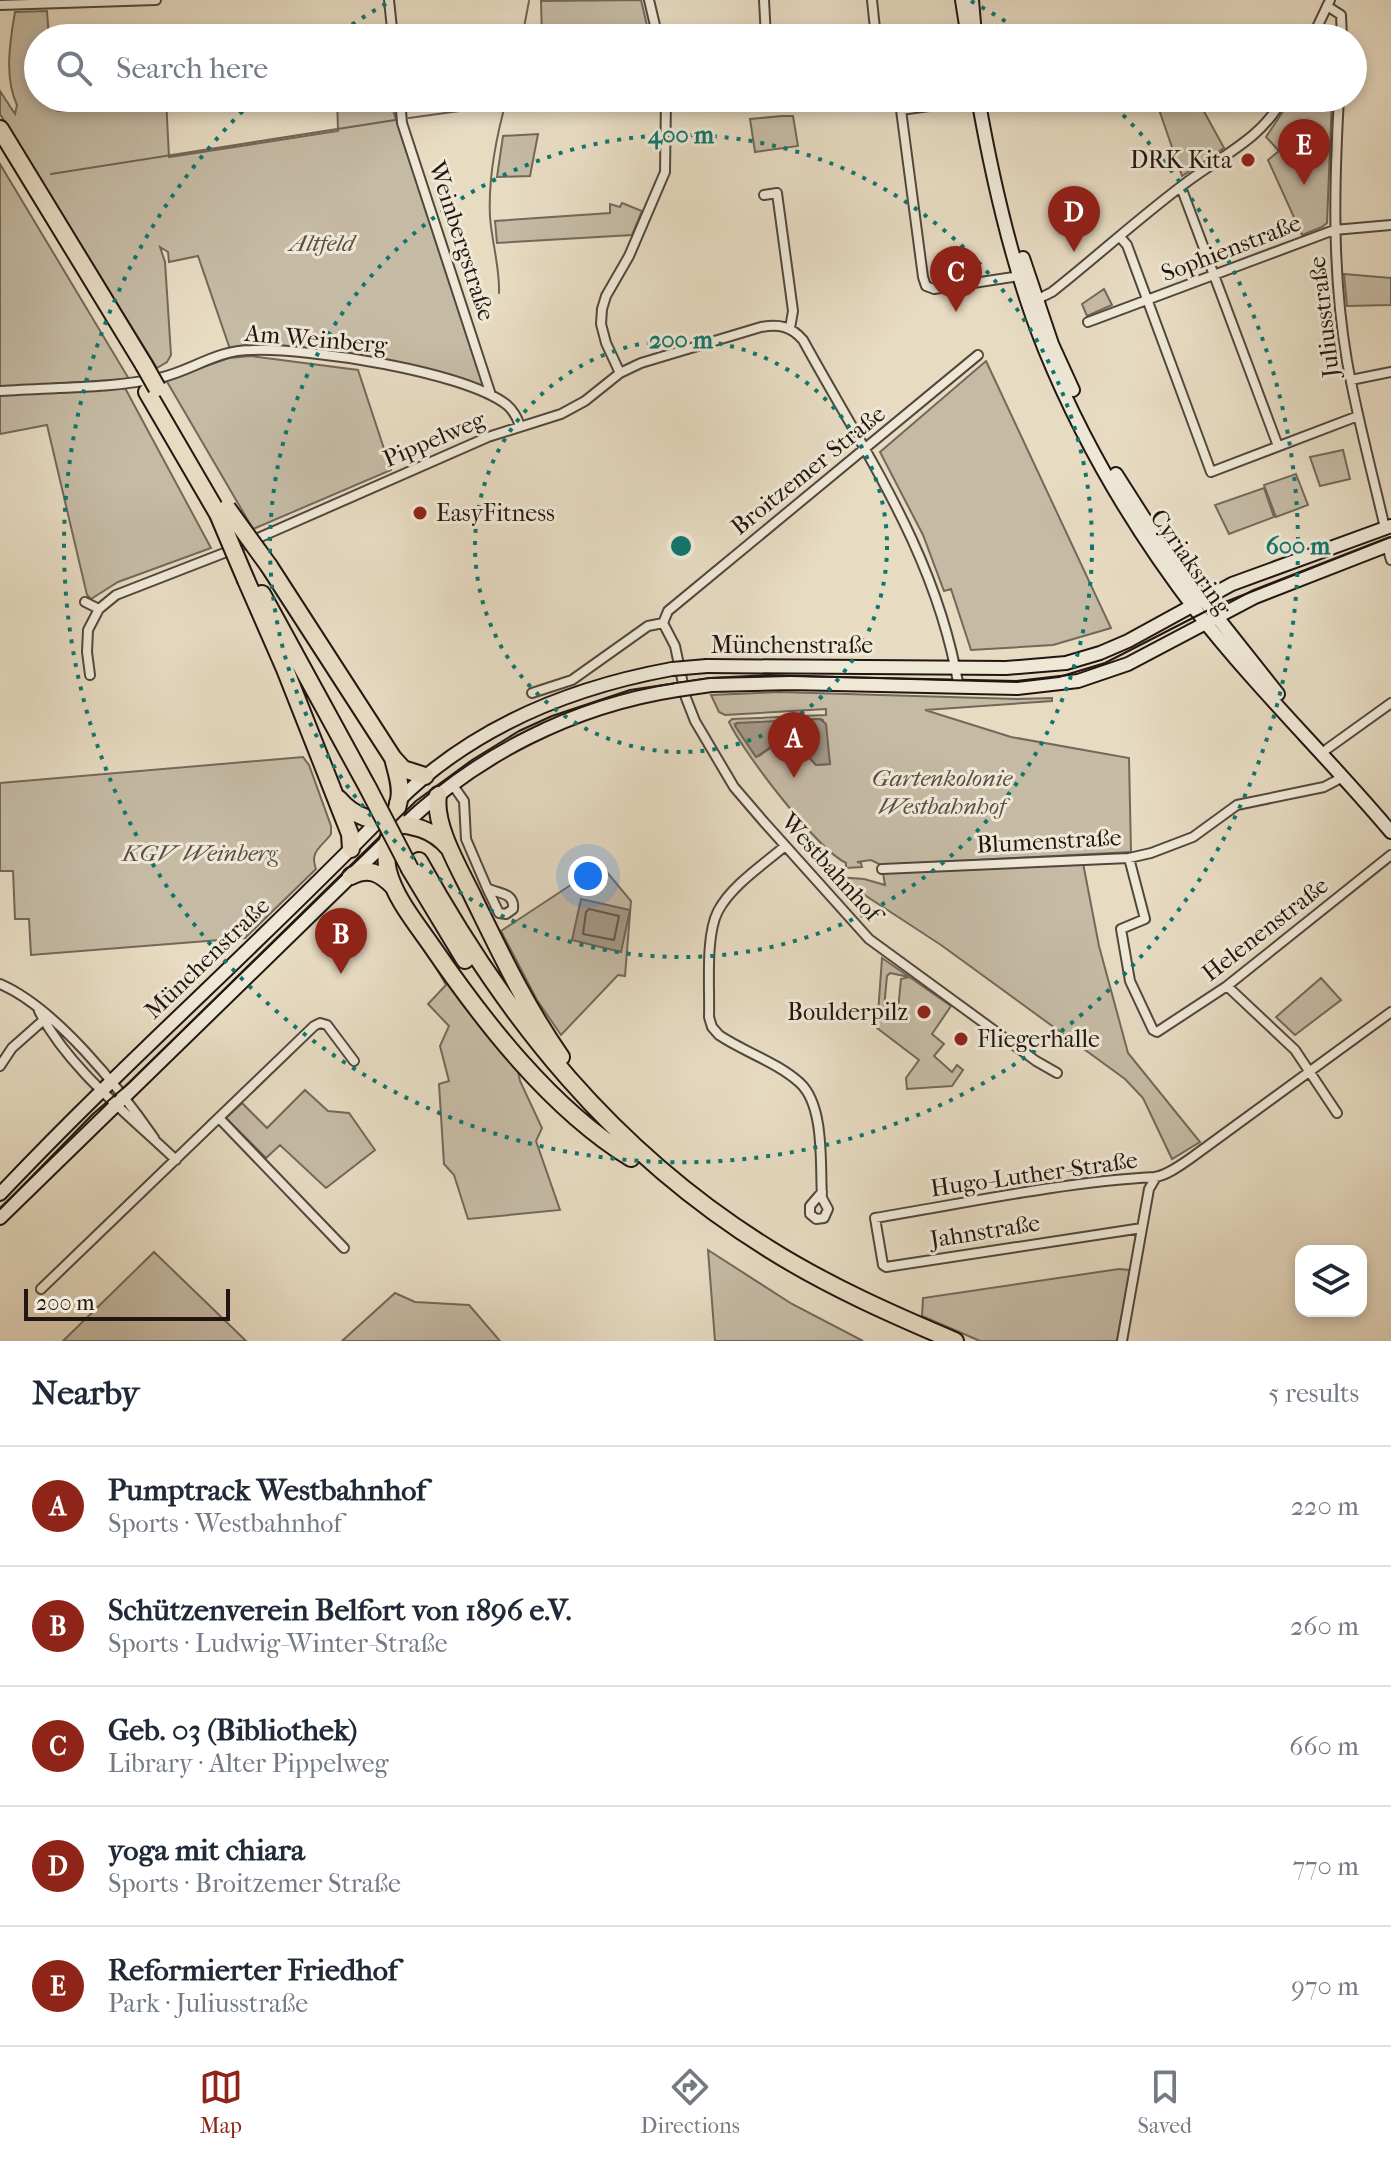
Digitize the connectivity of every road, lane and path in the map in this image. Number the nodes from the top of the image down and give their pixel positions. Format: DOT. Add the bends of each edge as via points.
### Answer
graph roads {
  1 [pos="132,0"];
  2 [pos="156,0"];
  3 [pos="389,0"];
  4 [pos="649,0"];
  5 [pos="764,0"];
  6 [pos="872,0"];
  7 [pos="962,0"];
  8 [pos="972,0"];
  9 [pos="1328,3"];
  10 [pos="0,5"];
  11 [pos="392,24"];
  12 [pos="655,24"];
  13 [pos="765,24"];
  14 [pos="875,24"];
  15 [pos="966,24"];
  16 [pos="975,24"];
  17 [pos="1318,24"];
  18 [pos="1341,24"];
  19 [pos="401,112"];
  20 [pos="666,112"];
  21 [pos="901,112"];
  22 [pos="983,112"];
  23 [pos="1275,112"];
  24 [pos="1338,112"];
  25 [pos="0,129"];
  26 [pos="0,149"];
  27 [pos="1181,187"];
  28 [pos="764,195"];
  29 [pos="1391,225"];
  30 [pos="1334,230"];
  31 [pos="1120,237"];
  32 [pos="1025,275"];
  33 [pos="1214,277"];
  34 [pos="1033,301"];
  35 [pos="1148,301"];
  36 [pos="1088,322"];
  37 [pos="790,328"];
  38 [pos="978,355"];
  39 [pos="139,368"];
  40 [pos="1391,372"];
  41 [pos="620,373"];
  42 [pos="1351,380"];
  43 [pos="0,391"];
  44 [pos="491,395"];
  45 [pos="1358,416"];
  46 [pos="520,426"];
  47 [pos="1278,446"];
  48 [pos="864,449"];
  49 [pos="222,511"];
  50 [pos="1388,527"];
  51 [pos="1389,545"];
  52 [pos="1391,560"];
  53 [pos="257,573"];
  54 [pos="85,602"];
  55 [pos="1198,602"];
  56 [pos="99,609"];
  57 [pos="1211,619"];
  58 [pos="664,620"];
  59 [pos="956,668"];
  60 [pos="90,675"];
  61 [pos="959,688"];
  62 [pos="532,693"];
  63 [pos="1391,703"];
  64 [pos="1327,749"];
  65 [pos="393,758"];
  66 [pos="425,776"];
  67 [pos="1343,777"];
  68 [pos="452,784"];
  69 [pos="334,793"];
  70 [pos="404,795"];
  71 [pos="438,795"];
  72 [pos="424,808"];
  73 [pos="391,823"];
  74 [pos="1391,823"];
  75 [pos="1391,832"];
  76 [pos="387,842"];
  77 [pos="785,846"];
  78 [pos="351,849"];
  79 [pos="451,851"];
  80 [pos="1391,855"];
  81 [pos="1129,858"];
  82 [pos="882,869"];
  83 [pos="351,876"];
  84 [pos="393,886"];
  85 [pos="487,888"];
  86 [pos="0,984"];
  87 [pos="1227,986"];
  88 [pos="1391,1012"];
  89 [pos="45,1018"];
  90 [pos="354,1061"];
  91 [pos="0,1066"];
  92 [pos="1310,1071"];
  93 [pos="1057,1073"];
  94 [pos="107,1084"];
  95 [pos="120,1101"];
  96 [pos="1337,1113"];
  97 [pos="219,1118"];
  98 [pos="634,1154"];
  99 [pos="176,1160"];
  100 [pos="1156,1177"];
  101 [pos="822,1192"];
  102 [pos="0,1194"];
  103 [pos="0,1218"];
  104 [pos="875,1218"];
  105 [pos="1142,1228"];
  106 [pos="344,1248"];
  107 [pos="41,1289"];
  108 [pos="929,1341"];
  109 [pos="955,1341"];
  110 [pos="1122,1341"];
  1 -- 2 [label="street"];
  1 -- 10 [label="street"];
  3 -- 11 [label="street"];
  4 -- 12 [label="street"];
  5 -- 13 [label="street"];
  6 -- 14 [label="street"];
  7 -- 15 [label="main road"];
  8 -- 16 [label="main road"];
  9 -- 17 [label="street"];
  9 -- 18 [label="street" via="1341,15"];
  19 -- 44 [label="street, Weinbergstraße"];
  20 -- 41 [label="street" via="665,172 602,309 606,343"];
  21 -- 32 [label="street" via="926,286"];
  22 -- 32 [label="main road, Cyriaksring" via="997,188"];
  23 -- 27 [label="street" via="1259,133"];
  24 -- 30 [label="street, Juliusstraße"];
  25 -- 39 [label="highway"];
  26 -- 39 [label="highway"];
  27 -- 31 [label="street"];
  27 -- 33 [label="street"];
  28 -- 37 [label="street" via="777,193 793,311"];
  29 -- 30 [label="street, Sophienstraße"];
  30 -- 33 [label="street, Sophienstraße"];
  30 -- 42 [label="street, Juliusstraße"];
  31 -- 34 [label="street" via="1052,292"];
  31 -- 35 [label="street"];
  32 -- 34 [label="main road, Cyriaksring"];
  33 -- 35 [label="street, Sophienstraße"];
  33 -- 47 [label="street"];
  34 -- 55 [label="main road, Cyriaksring" via="1053,367 1113,485 1144,537"];
  35 -- 36 [label="street, Sophienstraße"];
  35 -- 47 [label="street" via="1211,472"];
  37 -- 41 [label="street, Pippelweg" via="761,327"];
  37 -- 48 [label="street" via="803,340"];
  38 -- 48 [label="street, Broitzemer Straße"];
  39 -- 49 [label="highway"];
  40 -- 42 [label="street"];
  41 -- 46 [label="street, Pippelweg" via="568,411"];
  42 -- 45 [label="street, Juliusstraße"];
  43 -- 44 [label="street, Am Weinberg" via="155,379 209,357 250,349 402,368"];
  44 -- 46 [label="street, Am Weinberg" via="513,412"];
  45 -- 47 [label="street"];
  45 -- 50 [label="street, Juliusstraße"];
  46 -- 56 [label="street, Pippelweg" via="224,553 131,587"];
  48 -- 58 [label="street, Broitzemer Straße" via="668,611"];
  48 -- 59 [label="street" via="922,557"];
  49 -- 53 [label="highway, bridge"];
  49 -- 53 [label="highway, bridge"];
  50 -- 55 [label="main road, Münchenstraße" via="1261,572"];
  51 -- 52 [label="street"];
  51 -- 57 [label="main road, Münchenstraße" via="1293,580"];
  53 -- 65 [label="highway"];
  53 -- 69 [label="highway" via="285,669"];
  53 -- 98 [label="highway" via="414,865 525,1028"];
  54 -- 56 [label="street"];
  55 -- 57 [label="main road, Cyriaksring"];
  55 -- 59 [label="main road, Münchenstraße" via="1086,658 1044,666"];
  56 -- 60 [label="street" via="87,639"];
  57 -- 61 [label="main road, Münchenstraße" via="1128,664 1090,678 1039,687"];
  57 -- 64 [label="main road, Cyriaksring"];
  57 -- 67 [label="main road, Cyriaksring" via="1290,721"];
  58 -- 62 [label="street, Broitzemer Straße" via="572,680"];
  58 -- 77 [label="street, Westbahnhof" via="702,735 734,787"];
  59 -- 61 [label="street"];
  59 -- 66 [label="main road, Münchenstraße, bridge" via="672,669 603,684 537,707 476,738"];
  61 -- 68 [label="main road, Münchenstraße, bridge" via="790,683 677,690 567,720 507,748"];
  63 -- 64 [label="street"];
  64 -- 74 [label="main road, Cyriaksring"];
  65 -- 66 [label="highway" via="403,769"];
  65 -- 70 [label="highway"];
  66 -- 70 [label="main road, Münchenstraße"];
  67 -- 75 [label="main road, Cyriaksring"];
  67 -- 81 [label="street, Blumenstraße" via="1324,787 1237,805 1193,837"];
  68 -- 71 [label="main road, Münchenstraße"];
  68 -- 85 [label="street" via="464,801 466,839"];
  69 -- 73 [label="highway" via="348,810"];
  69 -- 78 [label="highway"];
  70 -- 72 [label="main road" via="413,807"];
  70 -- 73 [label="highway"];
  71 -- 72 [label="main road, Münchenstraße"];
  71 -- 79 [label="highway" via="437,812"];
  72 -- 73 [label="main road, Münchenstraße"];
  73 -- 76 [label="highway"];
  73 -- 78 [label="main road, Münchenstraße"];
  73 -- 79 [label="highway" via="432,832"];
  76 -- 83 [label="main road, Münchenstraße"];
  76 -- 84 [label="highway"];
  77 -- 93 [label="street, Westbahnhof" via="869,939"];
  77 -- 101 [label="street" via="717,912 709,1017 719,1035 807,1091 815,1110"];
  78 -- 94 [label="main road, Münchenstraße"];
  79 -- 98 [label="highway" via="535,1019"];
  80 -- 87 [label="street, Helenenstraße"];
  81 -- 82 [label="street, Blumenstraße"];
  81 -- 87 [label="street, Helenenstraße" via="1145,919 1121,929 1130,981 1153,1030 1162,1031"];
  83 -- 84 [label="highway" via="373,871"];
  83 -- 95 [label="main road, Münchenstraße"];
  84 -- 98 [label="highway" via="448,970 513,1051 608,1144"];
  86 -- 89 [label="street" via="19,993"];
  87 -- 92 [label="street"];
  88 -- 92 [label="street, Hugo-Luther-Straße"];
  89 -- 91 [label="street"];
  89 -- 94 [label="street"];
  90 -- 97 [label="street" via="331,1029 317,1024"];
  92 -- 96 [label="street"];
  92 -- 100 [label="street, Hugo-Luther-Straße"];
  94 -- 95 [label="street"];
  94 -- 95 [label="street"];
  94 -- 102 [label="main road, Münchenstraße"];
  95 -- 99 [label="street"];
  95 -- 103 [label="main road, Münchenstraße"];
  97 -- 99 [label="street"];
  97 -- 106 [label="street"];
  98 -- 108 [label="highway" via="688,1205 763,1258"];
  98 -- 109 [label="highway" via="769,1249 858,1298"];
  99 -- 107 [label="street"];
  100 -- 104 [label="street, Hugo-Luther-Straße"];
  100 -- 105 [label="street"];
  104 -- 105 [label="street, Jahnstraße" via="886,1267"];
  105 -- 110 [label="street"];
}
